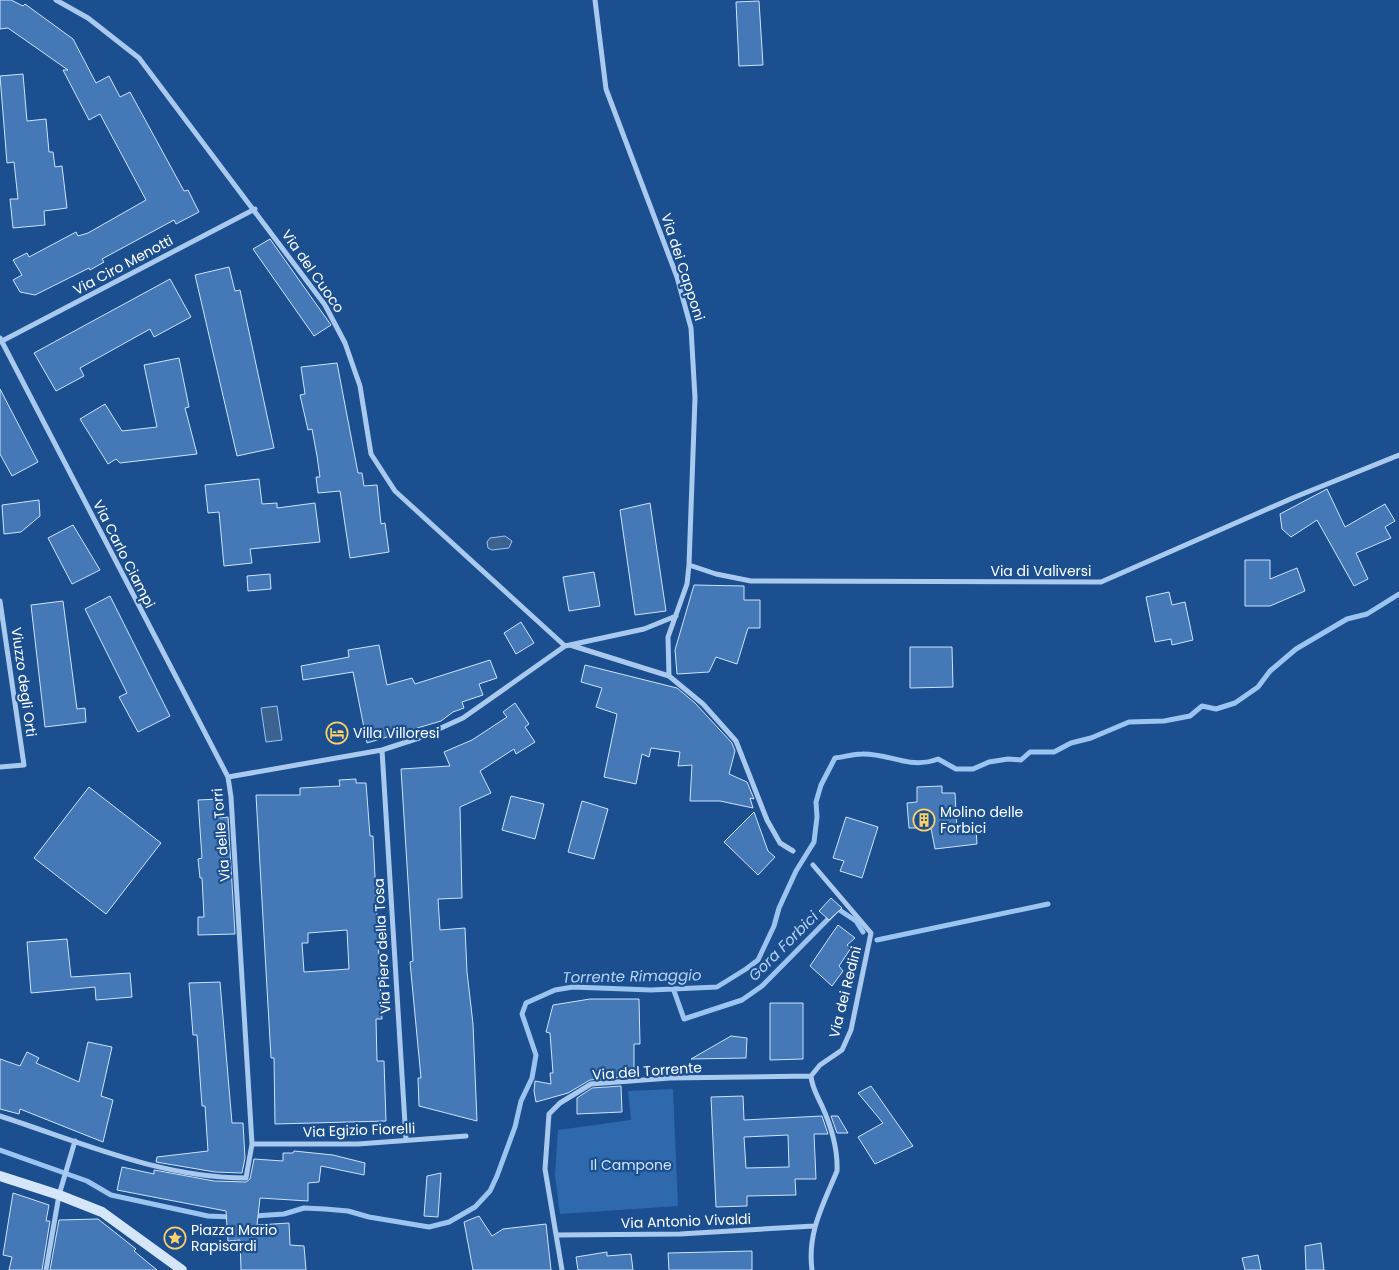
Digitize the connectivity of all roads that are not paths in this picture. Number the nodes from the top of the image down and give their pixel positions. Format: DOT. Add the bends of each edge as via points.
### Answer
graph roads {
  1 [pos="56,0"];
  2 [pos="595,0"];
  3 [pos="255,209"];
  4 [pos="0,338"];
  5 [pos="0,342"];
  6 [pos="1399,455"];
  7 [pos="689,565"];
  8 [pos="1,601"];
  9 [pos="676,616"];
  10 [pos="567,645"];
  11 [pos="669,676"];
  12 [pos="382,750"];
  13 [pos="0,767"];
  14 [pos="228,777"];
  15 [pos="793,851"];
  16 [pos="813,865"];
  17 [pos="811,1076"];
  18 [pos="0,1116"];
  19 [pos="466,1136"];
  20 [pos="406,1140"];
  21 [pos="75,1141"];
  22 [pos="252,1144"];
  23 [pos="0,1176"];
  24 [pos="58,1195"];
  25 [pos="814,1226"];
  26 [pos="558,1235"];
  27 [pos="46,1270"];
  28 [pos="182,1270"];
  29 [pos="562,1270"];
  30 [pos="812,1270"];
  1 -- 3 [label="street, Via del Cuoco" via="88,18 139,58"];
  2 -- 7 [label="street, Via dei Capponi" via="606,89 674,268 691,328 695,398"];
  3 -- 5 [label="street, Via Ciro Menotti"];
  3 -- 10 [label="street, Via del Cuoco" via="326,306 345,343 360,386 371,454 395,491"];
  4 -- 5 [label="street"];
  5 -- 14 [label="street, Via Carlo Ciampi"];
  6 -- 7 [label="street, Via di Valiversi" via="1101,582 751,581"];
  7 -- 9 [label="street, Via dei Capponi" via="687,584"];
  8 -- 13 [label="street, Viuzzo degli Orti" via="24,765"];
  9 -- 10 [label="street, Via delle Torri" via="644,629"];
  9 -- 11 [label="street, Via dei Capponi" via="668,637"];
  10 -- 11 [label="street"];
  10 -- 12 [label="street, Via delle Torri" via="463,718"];
  11 -- 15 [label="street" via="703,704 736,742 767,820 780,843"];
  12 -- 14 [label="street, Via delle Torri"];
  12 -- 20 [label="street, Via Piero della Tosa"];
  14 -- 22 [label="street, Via delle Torri"];
  16 -- 17 [label="street, Via dei Redini" via="870,933 851,1030 842,1050 820,1065"];
  17 -- 25 [label="street" via="812,1087 831,1130 838,1162"];
  17 -- 26 [label="street, Via del Torrente" via="670,1078 591,1084 560,1103 549,1114 545,1169"];
  18 -- 21 [label="street"];
  19 -- 20 [label="street, Via Egizio Fiorelli"];
  20 -- 22 [label="street, Via Egizio Fiorelli" via="358,1144"];
  21 -- 22 [label="street, Via delle Torri" via="142,1163 220,1178 246,1178"];
  21 -- 24 [label="street"];
  23 -- 24 [label="street"];
  24 -- 27 [label="street"];
  24 -- 28 [label="street" via="102,1212"];
  25 -- 26 [label="street, Via Antonio Vivaldi" via="680,1234"];
  25 -- 30 [label="street" via="810,1245"];
  26 -- 29 [label="street"];
}
